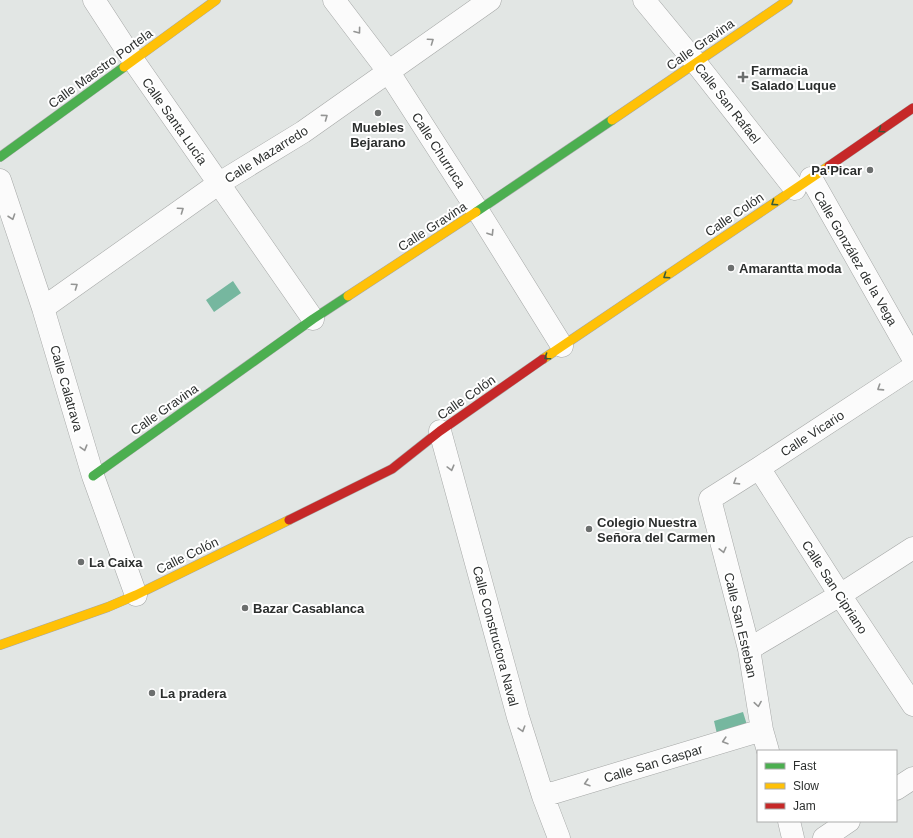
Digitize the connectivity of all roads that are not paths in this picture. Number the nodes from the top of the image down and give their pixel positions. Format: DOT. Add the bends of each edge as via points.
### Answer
graph roads {
  1 [pos="94,0"];
  2 [pos="216,0"];
  3 [pos="334,0"];
  4 [pos="490,0"];
  5 [pos="644,0"];
  6 [pos="788,0"];
  7 [pos="133,60"];
  8 [pos="696,63"];
  9 [pos="388,71"];
  10 [pos="913,108"];
  11 [pos="0,157"];
  12 [pos="0,180"];
  13 [pos="218,184"];
  14 [pos="803,184"];
  15 [pos="478,211"];
  16 [pos="43,308"];
  17 [pos="313,319"];
  18 [pos="562,346"];
  19 [pos="913,358"];
  20 [pos="913,367"];
  21 [pos="440,431"];
  22 [pos="759,468"];
  23 [pos="93,476"];
  24 [pos="710,499"];
  25 [pos="913,548"];
  26 [pos="136,595"];
  27 [pos="840,595"];
  28 [pos="0,645"];
  29 [pos="749,649"];
  30 [pos="913,705"];
  31 [pos="762,730"];
  32 [pos="768,750"];
  33 [pos="913,778"];
  34 [pos="897,788"];
  35 [pos="543,796"];
  36 [pos="788,822"];
  37 [pos="848,822"];
  38 [pos="559,838"];
  39 [pos="794,838"];
  40 [pos="824,838"];
  1 -- 7 [label="street, Calle Santa Lucía"];
  2 -- 7 [label="street, Calle Maestro Portela"];
  3 -- 9 [label="street, Calle Churruca, one-way"];
  9 -- 4 [label="street, Calle Mazarredo, one-way"];
  5 -- 8 [label="street, Calle San Rafael"];
  6 -- 8 [label="street, Calle Gravina"];
  7 -- 11 [label="street, Calle Maestro Portela"];
  7 -- 13 [label="street, Calle Santa Lucía"];
  8 -- 14 [label="street, Calle San Rafael"];
  8 -- 15 [label="street, Calle Gravina"];
  13 -- 9 [label="street, Calle Mazarredo, one-way" via="304,132"];
  9 -- 15 [label="street, Calle Churruca"];
  10 -- 14 [label="street, Calle Colón, one-way"];
  12 -- 16 [label="street, Calle Calatrava, one-way"];
  16 -- 13 [label="street, Calle Mazarredo, one-way"];
  13 -- 17 [label="street, Calle Santa Lucía"];
  14 -- 18 [label="street, Calle Colón, one-way"];
  14 -- 19 [label="street, Calle González de la Vega"];
  15 -- 17 [label="street, Calle Gravina"];
  15 -- 18 [label="street, Calle Churruca, one-way"];
  16 -- 23 [label="street, Calle Calatrava, one-way"];
  17 -- 23 [label="street, Calle Gravina"];
  18 -- 21 [label="street, Calle Colón, one-way"];
  20 -- 22 [label="street, Calle Vicario, one-way"];
  21 -- 26 [label="street, Calle Colón" via="392,469"];
  21 -- 35 [label="street, Calle Constructora Naval, one-way" via="518,717"];
  22 -- 24 [label="street, Calle Vicario, one-way"];
  22 -- 27 [label="street, Calle San Cipriano"];
  23 -- 26 [label="street, Calle Calatrava"];
  24 -- 29 [label="street, Calle San Esteban, one-way"];
  25 -- 27 [label="street"];
  26 -- 28 [label="street, Calle Colón"];
  27 -- 29 [label="street"];
  27 -- 30 [label="street, Calle San Cipriano"];
  29 -- 31 [label="street, Calle San Esteban, one-way"];
  31 -- 32 [label="street, Calle San Esteban"];
  31 -- 35 [label="street, Calle San Gaspar, one-way"];
  33 -- 34 [label="street"];
  35 -- 38 [label="street, Calle Constructora Naval"];
  36 -- 39 [label="street"];
  37 -- 40 [label="street"];
}
